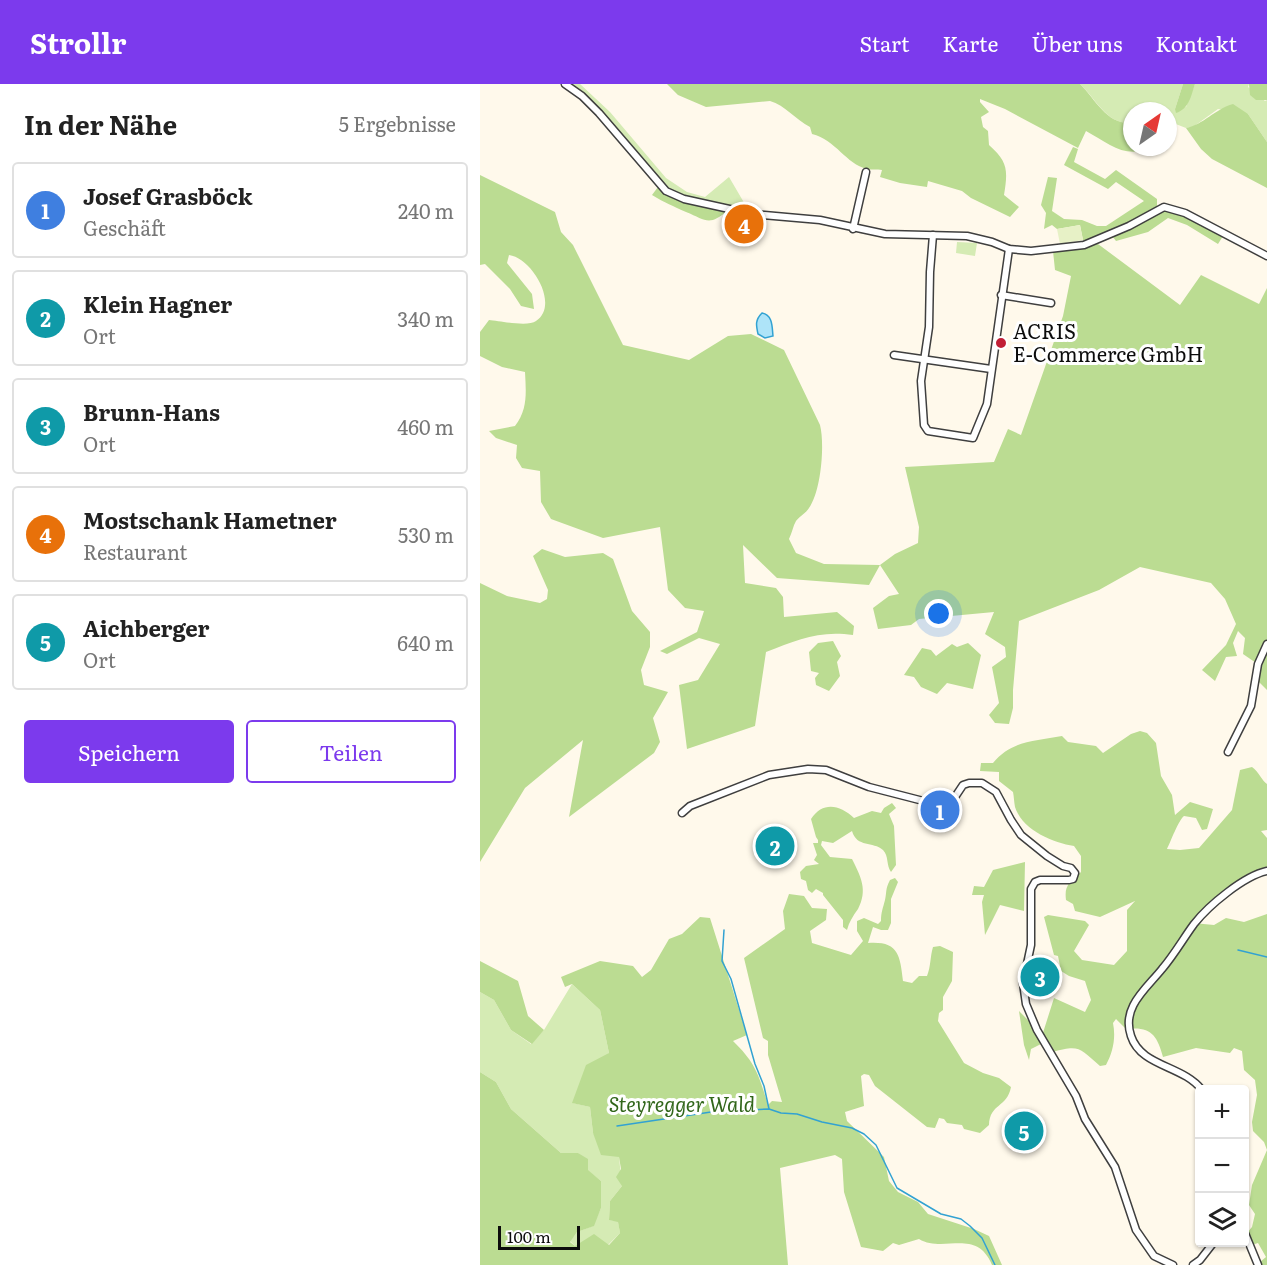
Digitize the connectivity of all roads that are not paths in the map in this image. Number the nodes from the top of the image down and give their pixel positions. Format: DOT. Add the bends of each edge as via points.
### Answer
graph roads {
  1 [pos="566,84"];
  2 [pos="866,172"];
  3 [pos="853,229"];
  4 [pos="933,235"];
  5 [pos="1009,249"];
  6 [pos="1267,256"];
  7 [pos="1001,295"];
  8 [pos="1051,303"];
  9 [pos="894,355"];
  10 [pos="924,359"];
  11 [pos="991,369"];
  12 [pos="1267,644"];
  13 [pos="1228,752"];
  14 [pos="682,813"];
  15 [pos="1267,871"];
  16 [pos="1198,1085"];
  17 [pos="1249,1242"];
  18 [pos="1210,1247"];
  19 [pos="1173,1265"];
  20 [pos="1192,1265"];
  21 [pos="1258,1265"];
  1 -- 3 [label="street" via="591,104 660,186 675,196 752,214 814,219"];
  2 -- 3 [label="street"];
  3 -- 4 [label="street"];
  4 -- 5 [label="street" via="967,236"];
  4 -- 10 [label="street"];
  5 -- 6 [label="street" via="1030,251 1084,245 1164,207 1185,213"];
  5 -- 7 [label="street"];
  7 -- 8 [label="street"];
  7 -- 11 [label="street"];
  9 -- 10 [label="street"];
  10 -- 11 [label="street"];
  10 -- 11 [label="street" via="924,425 928,431 973,438 987,407"];
  12 -- 13 [label="street" via="1258,664 1251,706"];
  14 -- 19 [label="street" via="690,806 769,775 808,769 826,770 927,803 949,802 969,783 982,783 996,792 1022,835 1076,873 1069,880 1040,880 1030,889 1031,945 1023,983 1026,1004 1042,1039 1070,1083 1084,1119 1115,1167 1136,1230 1154,1256"];
  15 -- 16 [label="street" via="1243,882 1200,916 1133,1005 1129,1028 1138,1049"];
  17 -- 21 [label="street"];
  18 -- 20 [label="street"];
}
